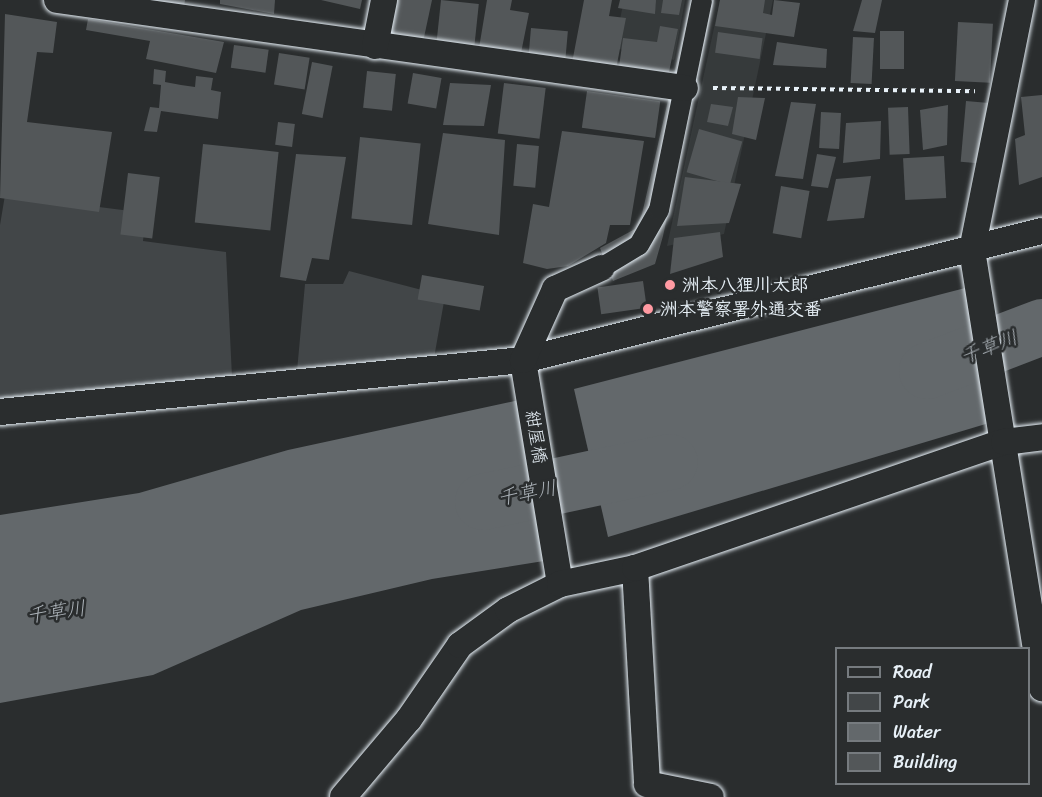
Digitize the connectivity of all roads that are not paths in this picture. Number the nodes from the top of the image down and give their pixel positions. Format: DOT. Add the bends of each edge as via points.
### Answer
graph roads {
  1 [pos="57,0"];
  2 [pos="384,0"];
  3 [pos="702,0"];
  4 [pos="1022,0"];
  5 [pos="375,46"];
  6 [pos="685,88"];
  7 [pos="1042,231"];
  8 [pos="972,250"];
  9 [pos="601,268"];
  10 [pos="523,360"];
  11 [pos="0,412"];
  12 [pos="1042,437"];
  13 [pos="1004,442"];
  14 [pos="635,568"];
  15 [pos="560,584"];
  16 [pos="1042,688"];
  17 [pos="343,797"];
  18 [pos="711,797"];
  1 -- 5 [label="street"];
  2 -- 5 [label="street"];
  3 -- 6 [label="street"];
  4 -- 8 [label="street"];
  5 -- 6 [label="street"];
  6 -- 9 [label="street" via="659,210 639,245"];
  7 -- 8 [label="street"];
  8 -- 10 [label="street"];
  8 -- 13 [label="street"];
  9 -- 10 [label="street" via="555,288 539,315"];
  10 -- 11 [label="street"];
  10 -- 15 [label="street, 紺屋橋"];
  12 -- 13 [label="street"];
  13 -- 14 [label="street"];
  13 -- 16 [label="street" via="1004,470"];
  14 -- 15 [label="street"];
  14 -- 18 [label="street" via="647,784"];
  15 -- 17 [label="street" via="508,610 460,645 409,719"];
}
